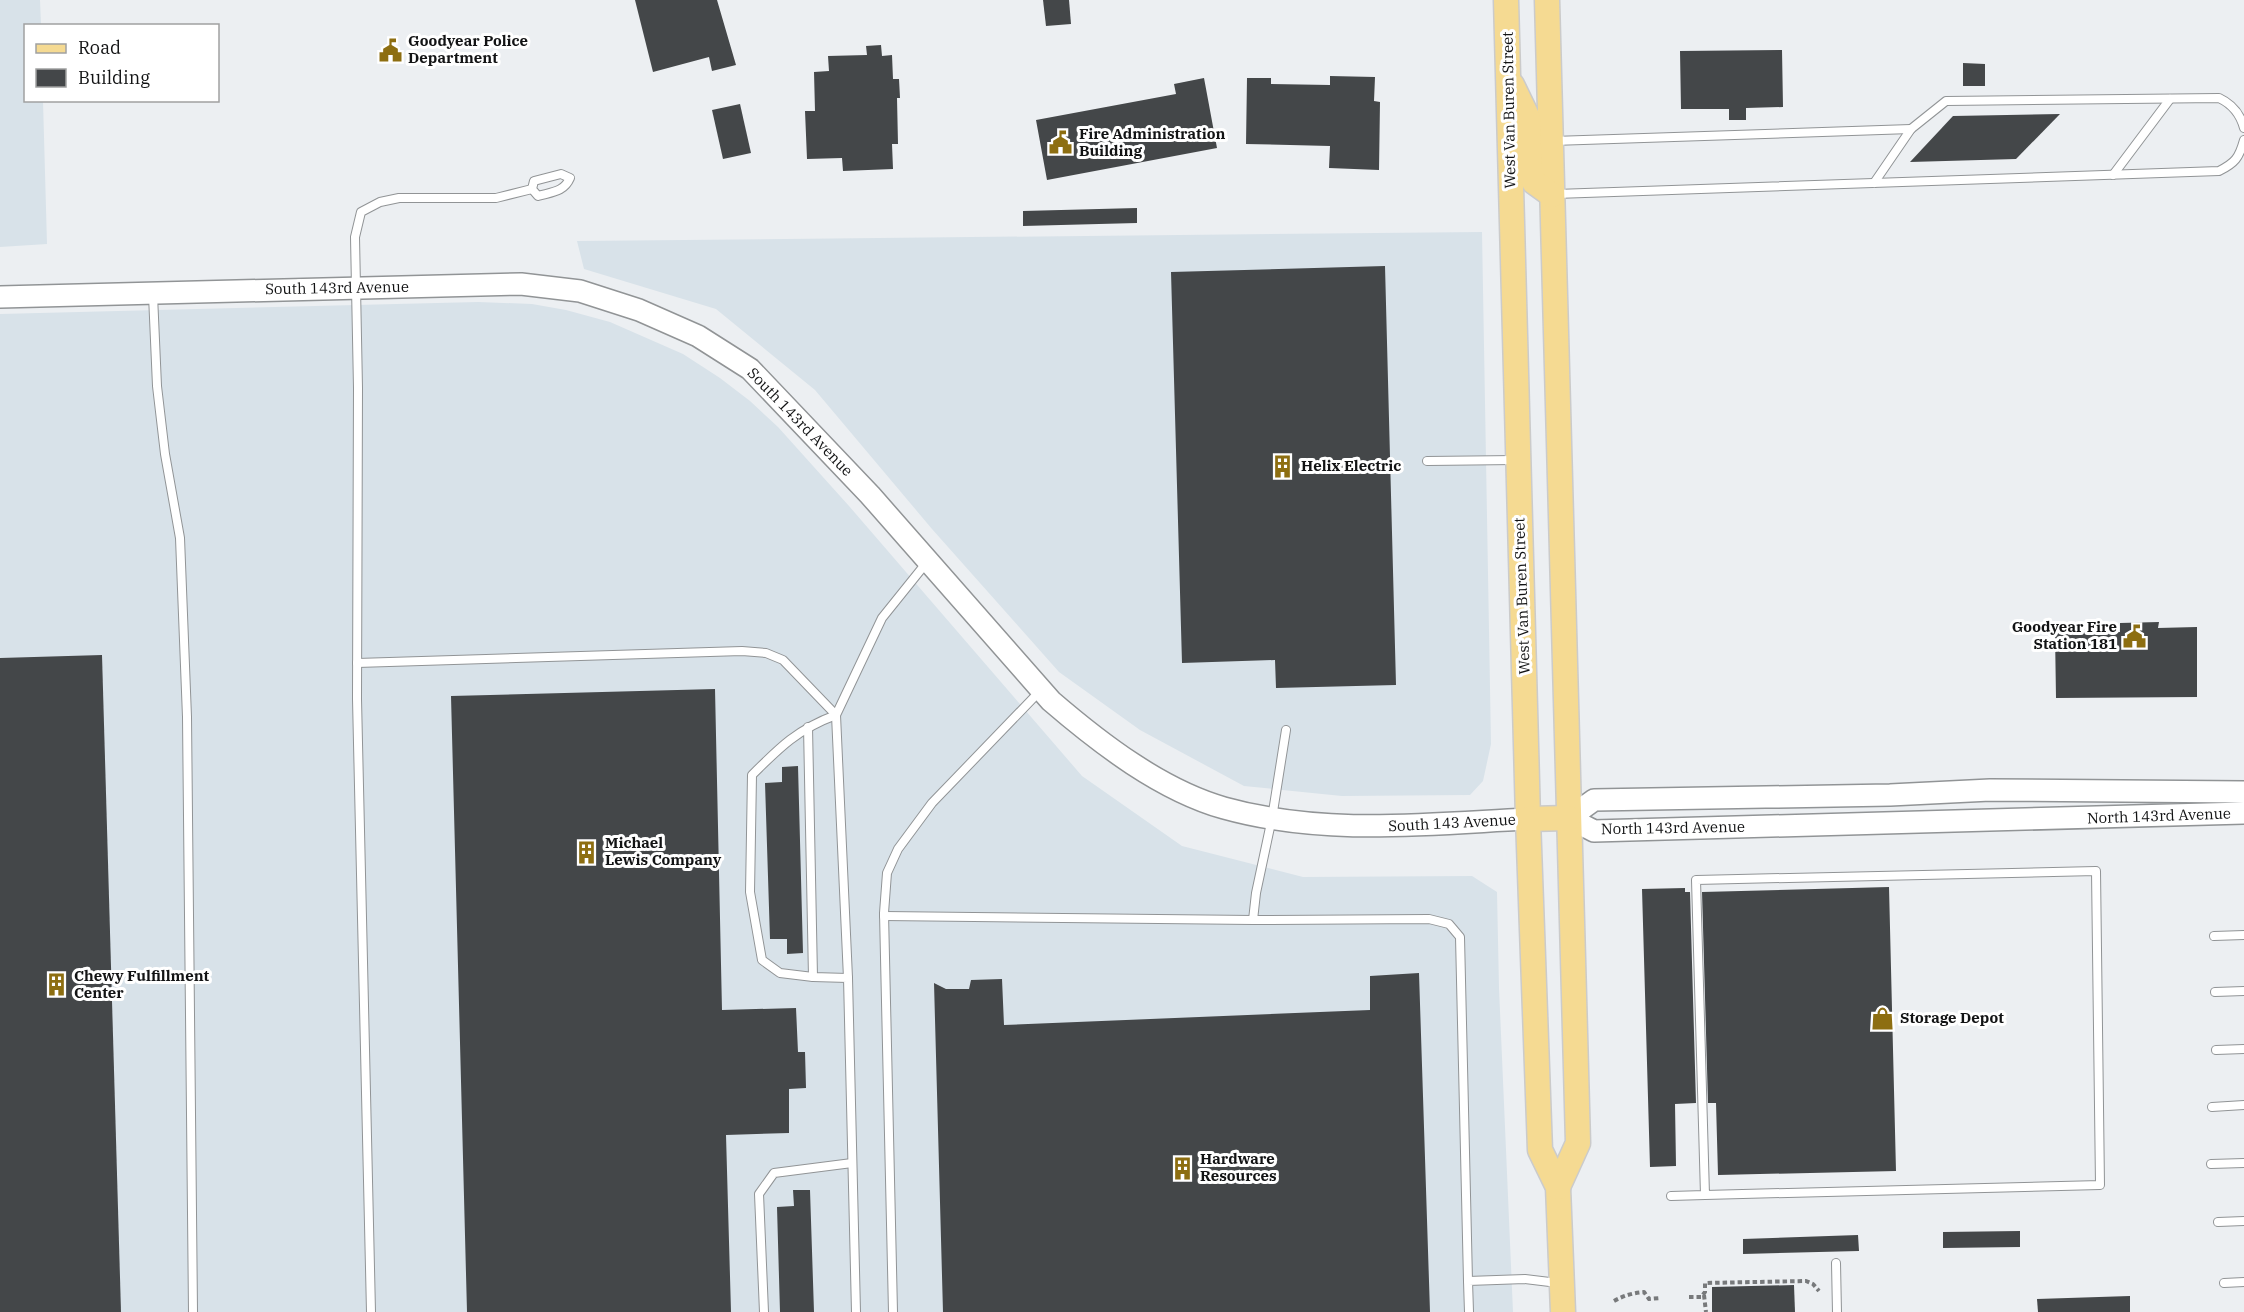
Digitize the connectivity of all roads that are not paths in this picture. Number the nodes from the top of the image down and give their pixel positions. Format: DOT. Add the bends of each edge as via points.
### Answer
graph roads {
  1 [pos="1506,0"];
  2 [pos="1547,0"];
  3 [pos="1508,78"];
  4 [pos="2170,99"];
  5 [pos="2244,128"];
  6 [pos="1911,129"];
  7 [pos="2244,140"];
  8 [pos="1551,141"];
  9 [pos="2113,175"];
  10 [pos="1874,183"];
  11 [pos="532,189"];
  12 [pos="1552,195"];
  13 [pos="355,288"];
  14 [pos="153,293"];
  15 [pos="0,297"];
  16 [pos="1518,459"];
  17 [pos="1427,461"];
  18 [pos="928,561"];
  19 [pos="357,663"];
  20 [pos="1041,690"];
  21 [pos="836,715"];
  22 [pos="808,727"];
  23 [pos="1286,730"];
  24 [pos="2244,792"];
  25 [pos="2244,813"];
  26 [pos="1272,818"];
  27 [pos="1569,818"];
  28 [pos="1528,819"];
  29 [pos="1376,826"];
  30 [pos="884,916"];
  31 [pos="1253,920"];
  32 [pos="2244,935"];
  33 [pos="2214,936"];
  34 [pos="813,977"];
  35 [pos="848,978"];
  36 [pos="2244,991"];
  37 [pos="2215,992"];
  38 [pos="2244,1049"];
  39 [pos="2216,1050"];
  40 [pos="2244,1105"];
  41 [pos="2212,1107"];
  42 [pos="852,1163"];
  43 [pos="2244,1163"];
  44 [pos="2211,1164"];
  45 [pos="1558,1187"];
  46 [pos="1705,1195"];
  47 [pos="1671,1196"];
  48 [pos="2244,1221"];
  49 [pos="2218,1222"];
  50 [pos="1836,1263"];
  51 [pos="1468,1281"];
  52 [pos="2244,1282"];
  53 [pos="1562,1283"];
  54 [pos="2224,1283"];
  55 [pos="194,1312"];
  56 [pos="371,1312"];
  57 [pos="764,1312"];
  58 [pos="856,1312"];
  59 [pos="892,1312"];
  60 [pos="1469,1312"];
  61 [pos="1563,1312"];
  62 [pos="1837,1312"];
  1 -- 3 [label="main road, West Van Buren Street"];
  2 -- 8 [label="main road, West Van Buren Street"];
  3 -- 12 [label="main road" via="1528,118 1530,174 1534,182"];
  3 -- 16 [label="main road, West Van Buren Street"];
  4 -- 5 [label="lane" via="2219,98 2230,103 2242,118"];
  4 -- 6 [label="lane" via="1946,101"];
  4 -- 9 [label="lane"];
  6 -- 8 [label="lane"];
  6 -- 10 [label="lane"];
  7 -- 9 [label="lane" via="2233,164 2219,171"];
  8 -- 12 [label="main road, West Van Buren Street"];
  9 -- 10 [label="lane"];
  10 -- 12 [label="lane"];
  11 -- 11 [label="lane" via="538,195 558,191 566,187 570,178 553,175 534,181"];
  11 -- 13 [label="lane" via="496,198 399,198 361,212 355,237"];
  12 -- 27 [label="main road, West Van Buren Street"];
  13 -- 14 [label="street, South 143rd Avenue"];
  13 -- 18 [label="street, South 143rd Avenue" via="521,284 580,291 639,310 698,336 750,369"];
  13 -- 19 [label="lane"];
  14 -- 15 [label="street, South 143rd Avenue"];
  14 -- 55 [label="lane" via="157,386 180,538"];
  16 -- 17 [label="lane"];
  16 -- 28 [label="main road, West Van Buren Street"];
  18 -- 20 [label="street, South 143rd Avenue"];
  18 -- 21 [label="lane" via="882,618"];
  19 -- 21 [label="lane" via="766,653 783,660"];
  19 -- 56 [label="lane"];
  20 -- 26 [label="street, South 143rd Avenue" via="1080,726 1139,768 1224,808"];
  20 -- 30 [label="lane" via="932,803 898,849 886,873"];
  21 -- 22 [label="lane"];
  21 -- 35 [label="lane"];
  22 -- 34 [label="lane"];
  22 -- 34 [label="lane" via="782,744 752,775 750,892 762,960 780,973"];
  23 -- 26 [label="lane"];
  24 -- 27 [label="street, North 143rd Avenue" via="1990,790 1594,800"];
  25 -- 27 [label="street, North 143rd Avenue" via="1594,831"];
  26 -- 29 [label="street, South 143rd Avenue"];
  26 -- 31 [label="lane"];
  27 -- 28 [label="main road"];
  27 -- 45 [label="main road, West Van Buren Street" via="1578,1143"];
  28 -- 29 [label="street, South 143 Avenue"];
  28 -- 45 [label="main road, West Van Buren Street" via="1540,1150"];
  30 -- 31 [label="lane"];
  30 -- 59 [label="lane"];
  31 -- 51 [label="lane" via="1429,919 1449,924 1460,937"];
  32 -- 33 [label="lane"];
  34 -- 35 [label="lane"];
  35 -- 42 [label="lane"];
  36 -- 37 [label="lane"];
  38 -- 39 [label="lane"];
  40 -- 41 [label="lane"];
  42 -- 57 [label="lane" via="774,1173 759,1194"];
  42 -- 58 [label="lane"];
  43 -- 44 [label="lane"];
  45 -- 53 [label="main road, West Van Buren Street"];
  46 -- 46 [label="lane" via="2100,1185 2096,871 1696,879"];
  46 -- 47 [label="lane"];
  48 -- 49 [label="lane"];
  50 -- 62 [label="lane"];
  51 -- 53 [label="lane" via="1525,1279"];
  51 -- 60 [label="lane"];
  52 -- 54 [label="lane"];
  53 -- 61 [label="main road, West Van Buren Street"];
}
